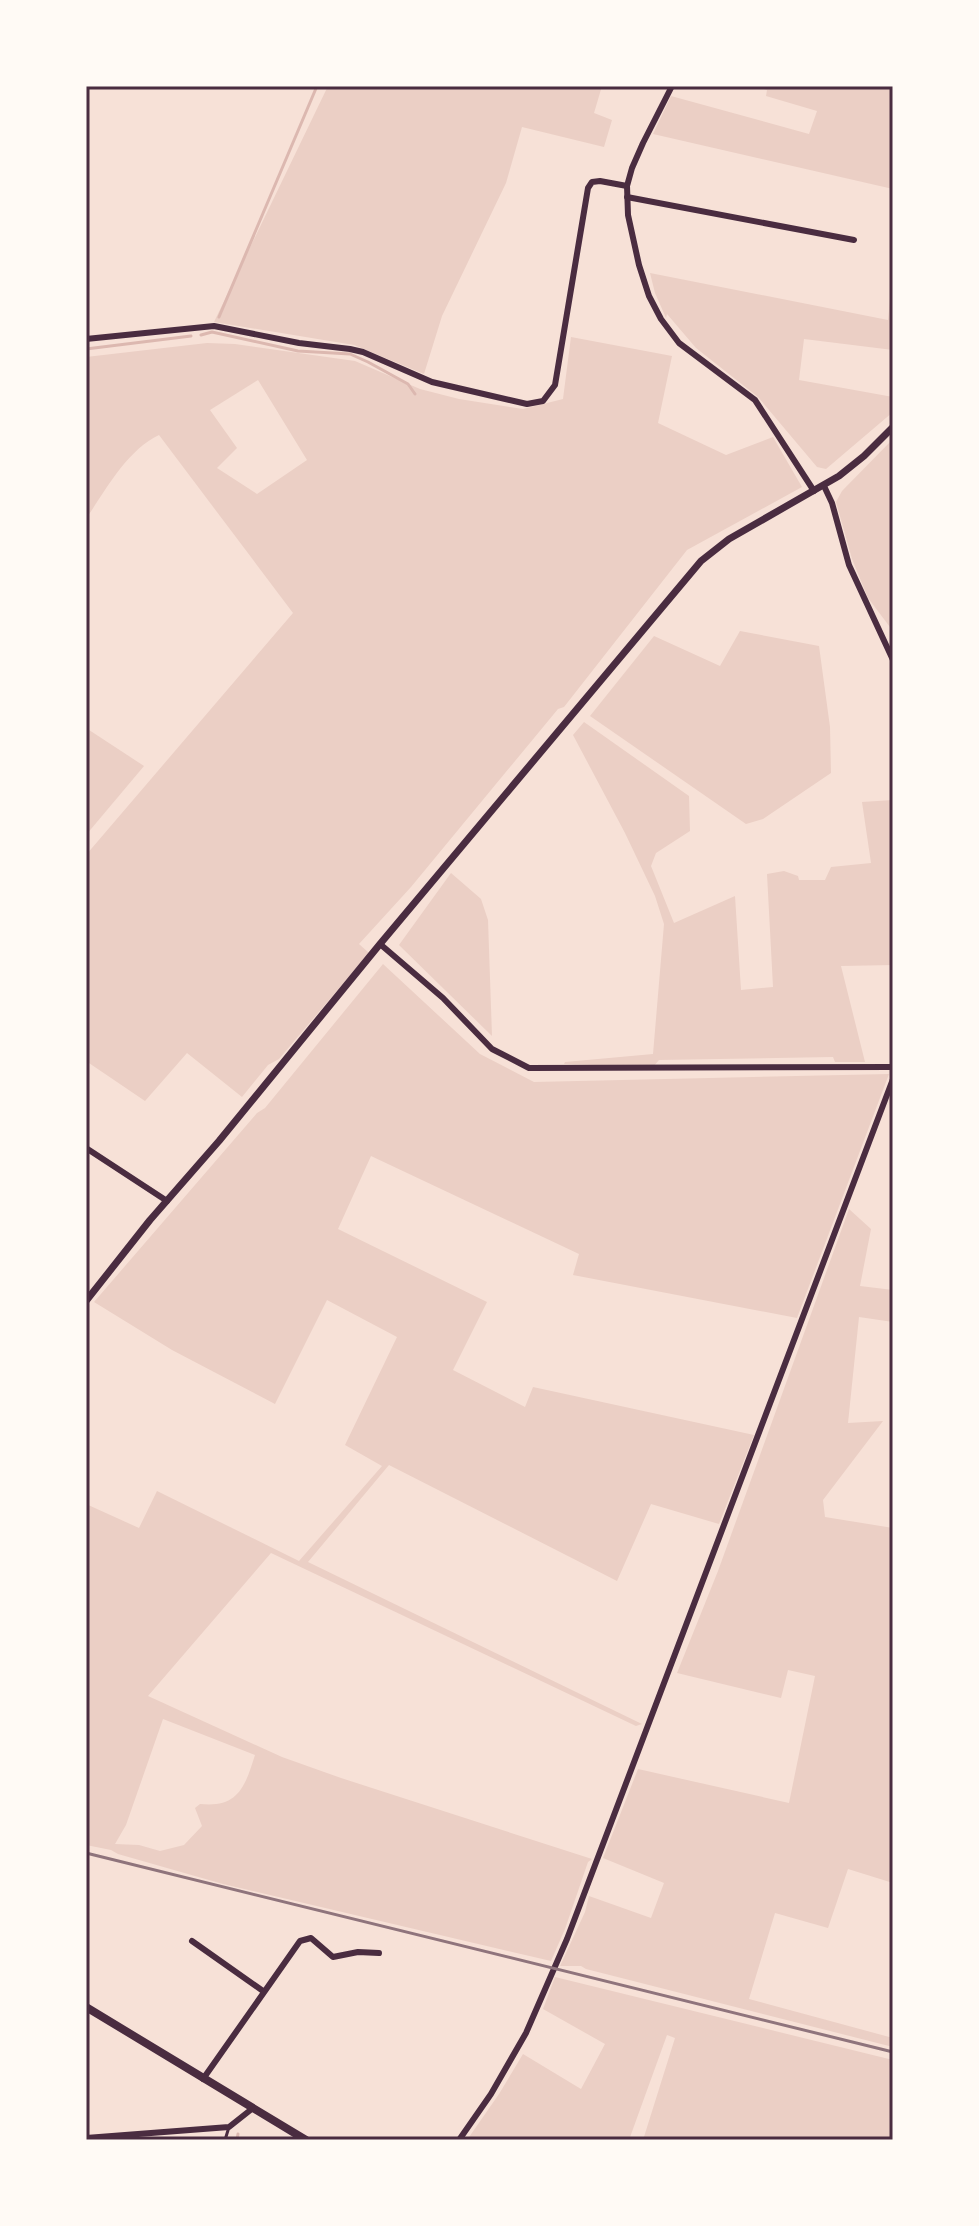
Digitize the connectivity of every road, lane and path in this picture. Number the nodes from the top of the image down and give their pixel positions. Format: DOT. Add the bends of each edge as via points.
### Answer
graph roads {
  1 [pos="672,86"];
  2 [pos="627,186"];
  3 [pos="627,197"];
  4 [pos="854,240"];
  5 [pos="86,339"];
  6 [pos="893,427"];
  7 [pos="824,486"];
  8 [pos="814,491"];
  9 [pos="893,660"];
  10 [pos="380,944"];
  11 [pos="893,1067"];
  12 [pos="893,1079"];
  13 [pos="86,1148"];
  14 [pos="167,1201"];
  15 [pos="86,1301"];
  16 [pos="192,1941"];
  17 [pos="379,1953"];
  18 [pos="263,1991"];
  19 [pos="86,2007"];
  20 [pos="203,2079"];
  21 [pos="253,2108"];
  22 [pos="229,2127"];
  23 [pos="86,2138"];
  24 [pos="225,2140"];
  25 [pos="306,2140"];
  26 [pos="459,2140"];
  1 -- 2 [label="street"];
  2 -- 3 [label="street"];
  2 -- 5 [label="street" via="600,181 588,188 555,385 543,401 527,404 432,382 350,349 214,326"];
  3 -- 4 [label="street"];
  3 -- 8 [label="street" via="639,265 661,319 679,343 755,400"];
  6 -- 7 [label="street"];
  7 -- 8 [label="street"];
  7 -- 9 [label="street" via="849,565"];
  8 -- 10 [label="street" via="701,561"];
  10 -- 11 [label="street" via="492,1049 529,1068"];
  10 -- 14 [label="street"];
  12 -- 26 [label="street" via="567,1939 526,2033"];
  13 -- 14 [label="street"];
  14 -- 15 [label="street"];
  16 -- 18 [label="street"];
  17 -- 18 [label="street" via="333,1957 311,1938 300,1941"];
  18 -- 20 [label="street"];
  19 -- 20 [label="main road"];
  20 -- 21 [label="main road"];
  21 -- 22 [label="street"];
  21 -- 25 [label="main road"];
  22 -- 23 [label="street"];
  22 -- 24 [label="lane"];
}
